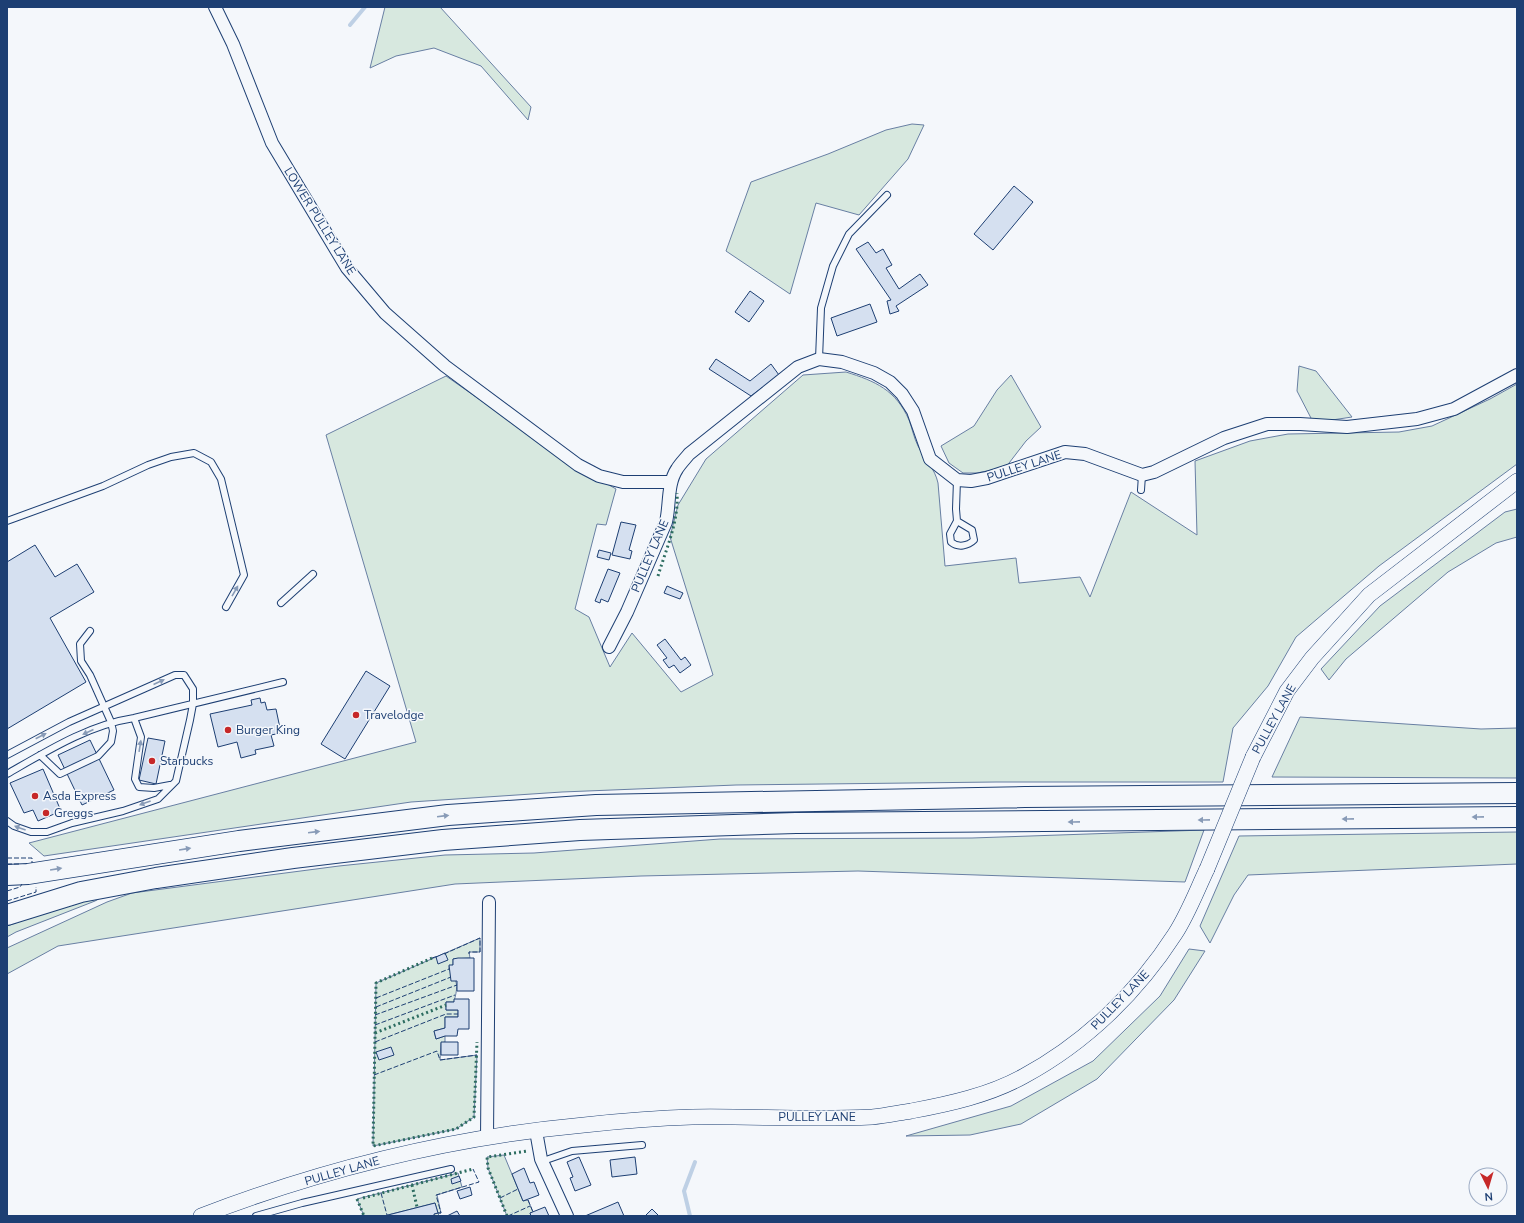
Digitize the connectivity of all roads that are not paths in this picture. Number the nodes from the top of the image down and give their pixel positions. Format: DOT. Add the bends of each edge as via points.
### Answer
graph roads {
  1 [pos="215,7"];
  2 [pos="887,195"];
  3 [pos="819,359"];
  4 [pos="1517,376"];
  5 [pos="1142,475"];
  6 [pos="957,480"];
  7 [pos="1517,481"];
  8 [pos="671,482"];
  9 [pos="1141,490"];
  10 [pos="7,521"];
  11 [pos="958,521"];
  12 [pos="313,574"];
  13 [pos="281,603"];
  14 [pos="226,607"];
  15 [pos="90,631"];
  16 [pos="609,647"];
  17 [pos="283,682"];
  18 [pos="193,704"];
  19 [pos="104,707"];
  20 [pos="134,718"];
  21 [pos="112,722"];
  22 [pos="7,755"];
  23 [pos="40,755"];
  24 [pos="7,774"];
  25 [pos="176,781"];
  26 [pos="1517,793"];
  27 [pos="1517,817"];
  28 [pos="7,821"];
  29 [pos="7,875"];
  30 [pos="488,902"];
  31 [pos="7,915"];
  32 [pos="536,1131"];
  33 [pos="487,1138"];
  34 [pos="642,1145"];
  35 [pos="542,1161"];
  36 [pos="450,1169"];
  37 [pos="201,1216"];
  38 [pos="256,1216"];
  39 [pos="567,1216"];
  1 -- 8 [label="street, LOWER PULLEY LANE" via="233,44 272,143 347,268 385,314 445,366 578,465 599,476 623,482"];
  2 -- 3 [label="lane" via="849,234 833,266 821,308"];
  3 -- 6 [label="street, PULLEY LANE" via="842,362 874,373 890,382 913,411 930,459"];
  3 -- 8 [label="street, PULLEY LANE" via="798,367 689,454"];
  4 -- 5 [label="street" via="1454,409 1417,419 1347,427 1268,424 1224,438 1154,472"];
  5 -- 6 [label="street, PULLEY LANE" via="1084,454 1065,452 987,478"];
  5 -- 9 [label="lane"];
  6 -- 11 [label="lane"];
  7 -- 32 [label="street, PULLEY LANE, bridge" via="1369,595 1312,658 1287,691 1253,757 1207,869 1176,932 1152,967 1085,1037 1024,1076 987,1092 944,1105 874,1117 689,1117"];
  8 -- 16 [label="street, PULLEY LANE" via="666,522"];
  14 -- 10 [label="lane, one-way" via="244,575 221,479 211,462 194,453 148,465 103,486"];
  11 -- 11 [label="lane" via="972,530 974,540 971,543 963,546 951,542 950,534"];
  12 -- 13 [label="lane"];
  15 -- 19 [label="lane" via="80,644 81,661"];
  17 -- 18 [label="lane"];
  19 -- 18 [label="lane, one-way" via="175,675 184,675 193,689"];
  18 -- 20 [label="lane"];
  18 -- 25 [label="lane"];
  19 -- 21 [label="lane"];
  22 -- 19 [label="lane, one-way" via="69,722"];
  20 -- 21 [label="lane"];
  25 -- 20 [label="lane, one-way" via="167,787 139,787 135,779 141,737"];
  21 -- 23 [label="lane, one-way"];
  21 -- 23 [label="lane" via="111,742 98,756 60,774"];
  23 -- 24 [label="lane"];
  25 -- 28 [label="lane, one-way" via="158,799 47,832 32,832"];
  29 -- 26 [label="highway, one-way" via="28,874 239,841 448,815 596,805 1017,797"];
  27 -- 31 [label="highway, one-way" via="796,823 580,830 443,840 171,876 81,892"];
  30 -- 33 [label="street"];
  32 -- 33 [label="street, PULLEY LANE"];
  32 -- 35 [label="street"];
  33 -- 37 [label="street, PULLEY LANE" via="410,1153 348,1169 245,1199"];
  34 -- 35 [label="lane" via="572,1151"];
  35 -- 39 [label="street"];
  36 -- 38 [label="lane"];
}
